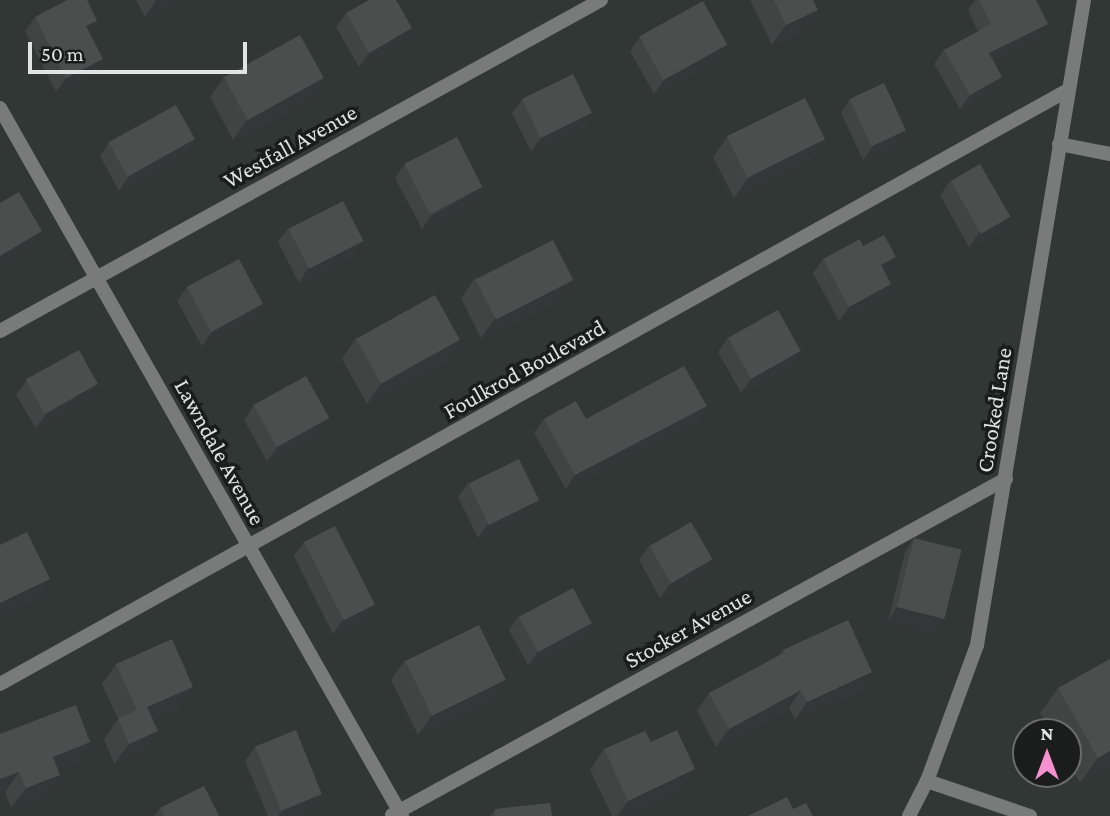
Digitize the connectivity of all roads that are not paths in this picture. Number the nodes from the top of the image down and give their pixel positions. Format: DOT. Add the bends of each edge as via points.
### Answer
graph roads {
  1 [pos="601,0"];
  2 [pos="1084,0"];
  3 [pos="1068,90"];
  4 [pos="0,108"];
  5 [pos="1059,144"];
  6 [pos="1110,154"];
  7 [pos="98,278"];
  8 [pos="0,331"];
  9 [pos="1006,479"];
  10 [pos="248,549"];
  11 [pos="0,684"];
  12 [pos="927,781"];
  13 [pos="397,814"];
  14 [pos="909,816"];
  15 [pos="1030,816"];
  1 -- 7 [label="street, Westfall Avenue"];
  2 -- 3 [label="street, Crooked Lane"];
  3 -- 5 [label="street, Crooked Lane"];
  3 -- 10 [label="street, Foulkrod Boulevard"];
  4 -- 7 [label="street, Lawndale Avenue"];
  5 -- 6 [label="street"];
  5 -- 9 [label="street, Crooked Lane"];
  7 -- 8 [label="street, Westfall Avenue"];
  7 -- 10 [label="street, Lawndale Avenue"];
  9 -- 12 [label="street, Crooked Lane" via="977,645"];
  9 -- 13 [label="street, Stocker Avenue"];
  10 -- 11 [label="street, Foulkrod Boulevard"];
  10 -- 13 [label="street, Lawndale Avenue"];
  12 -- 14 [label="street, Crooked Lane"];
  12 -- 15 [label="street"];
}
